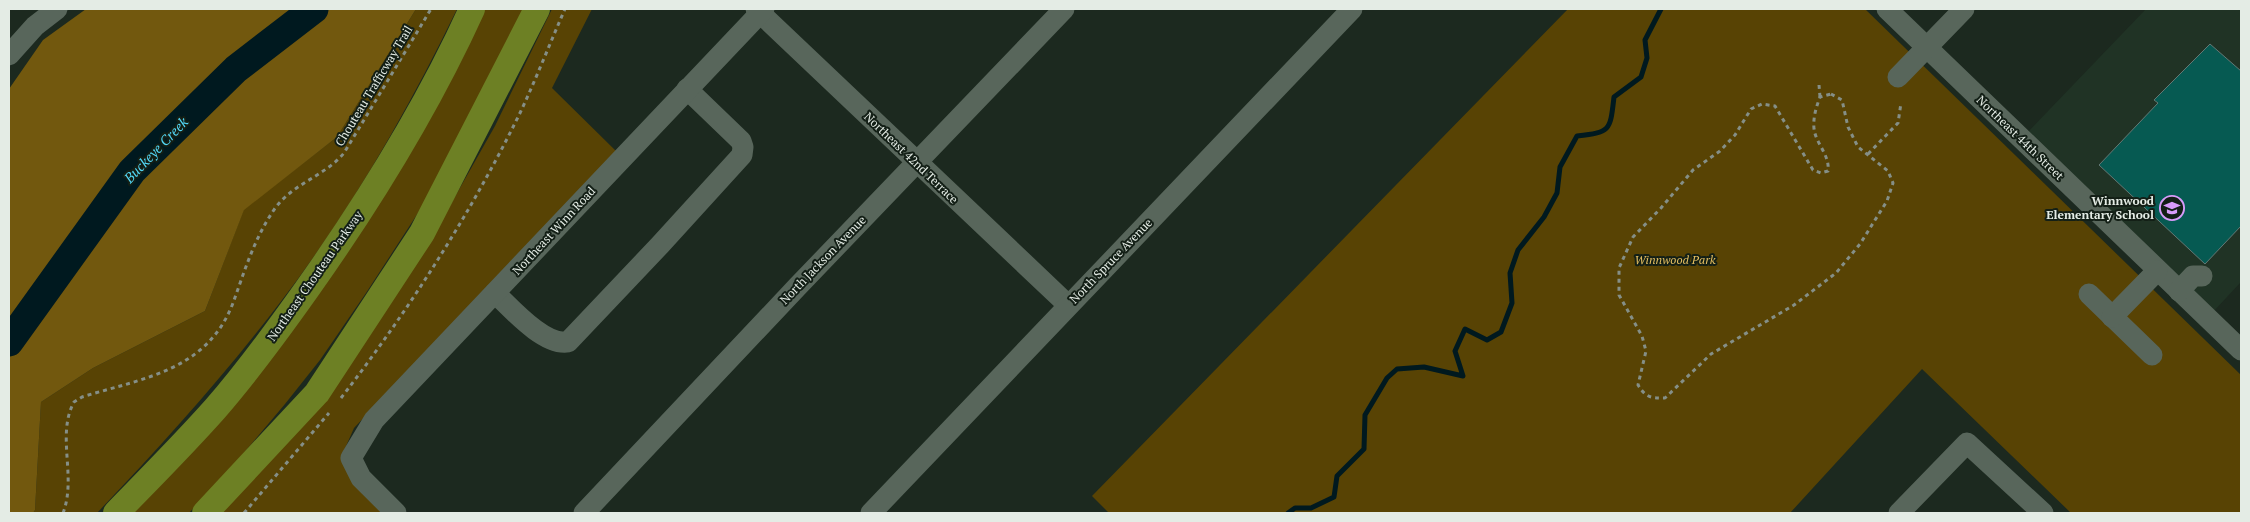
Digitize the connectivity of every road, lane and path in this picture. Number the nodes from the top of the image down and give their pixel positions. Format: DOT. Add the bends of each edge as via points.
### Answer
graph roads {
  1 [pos="56,9"];
  2 [pos="431,9"];
  3 [pos="472,9"];
  4 [pos="537,9"];
  5 [pos="1064,9"];
  6 [pos="1352,9"];
  7 [pos="1887,9"];
  8 [pos="1964,9"];
  9 [pos="760,10"];
  10 [pos="1927,47"];
  11 [pos="9,55"];
  12 [pos="1898,77"];
  13 [pos="1819,85"];
  14 [pos="687,90"];
  15 [pos="1820,97"];
  16 [pos="1901,103"];
  17 [pos="1868,154"];
  18 [pos="916,163"];
  19 [pos="2157,271"];
  20 [pos="2202,276"];
  21 [pos="2178,291"];
  22 [pos="494,293"];
  23 [pos="2089,294"];
  24 [pos="1068,305"];
  25 [pos="2112,317"];
  26 [pos="2241,350"];
  27 [pos="2152,356"];
  28 [pos="63,513"];
  29 [pos="116,513"];
  30 [pos="205,513"];
  31 [pos="396,513"];
  32 [pos="584,513"];
  33 [pos="870,513"];
  34 [pos="1899,513"];
  35 [pos="2043,513"];
  1 -- 11 [label="street" via="35,26"];
  2 -- 28 [label="path, Chouteau Trafficway Trail" via="344,153 336,163 283,198 267,220 215,336 190,359 169,371 74,402 68,418 69,471"];
  3 -- 29 [label="main road, Northeast Chouteau Parkway" via="411,128 332,254 271,340 215,408"];
  4 -- 30 [label="main road" via="422,233 323,385"];
  5 -- 18 [label="street, North Jackson Avenue"];
  6 -- 24 [label="street, North Spruce Avenue"];
  7 -- 10 [label="street, Northeast 44th Street"];
  8 -- 10 [label="street"];
  9 -- 14 [label="street, Northeast Winn Road"];
  9 -- 18 [label="street, Northeast 42nd Terrace"];
  10 -- 12 [label="street"];
  10 -- 19 [label="street, Northeast 44th Street"];
  13 -- 15 [label="path"];
  14 -- 22 [label="street, Northeast Winn Road"];
  14 -- 22 [label="street" via="740,141 744,147 742,155 568,342 561,343 546,336"];
  15 -- 17 [label="path" via="1831,94 1842,100 1848,126 1858,146"];
  15 -- 17 [label="path" via="1814,114 1814,131 1829,162 1828,170 1821,173 1813,170 1775,106 1762,104 1751,109 1736,135 1693,170 1633,237 1618,268 1619,295 1642,336 1646,351 1638,385 1644,395 1665,398 1711,354 1794,305 1836,273 1860,244 1887,201 1893,183 1888,171"];
  16 -- 17 [label="path" via="1898,123"];
  18 -- 24 [label="street, Northeast 42nd Terrace"];
  18 -- 32 [label="street, North Jackson Avenue"];
  19 -- 21 [label="street, Northeast 44th Street"];
  19 -- 25 [label="street"];
  20 -- 21 [label="street" via="2193,276"];
  21 -- 26 [label="street, Northeast 44th Street"];
  22 -- 31 [label="street, Northeast Winn Road" via="374,420 351,458 360,478"];
  23 -- 25 [label="street"];
  24 -- 33 [label="street, North Spruce Avenue"];
  25 -- 27 [label="street"];
  34 -- 35 [label="street" via="1967,443"];
}
